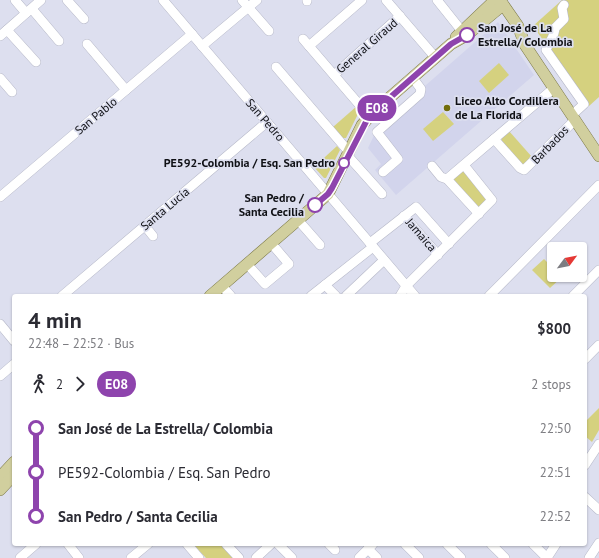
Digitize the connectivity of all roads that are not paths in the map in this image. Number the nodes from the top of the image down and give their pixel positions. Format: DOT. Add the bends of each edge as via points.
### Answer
graph roads {
  1 [pos="15,0"];
  2 [pos="41,0"];
  3 [pos="67,0"];
  4 [pos="163,0"];
  5 [pos="257,0"];
  6 [pos="362,0"];
  7 [pos="386,0"];
  8 [pos="436,0"];
  9 [pos="498,2"];
  10 [pos="245,4"];
  11 [pos="564,5"];
  12 [pos="29,11"];
  13 [pos="400,16"];
  14 [pos="84,20"];
  15 [pos="8,30"];
  16 [pos="461,30"];
  17 [pos="269,31"];
  18 [pos="192,34"];
  19 [pos="0,36"];
  20 [pos="303,39"];
  21 [pos="59,41"];
  22 [pos="87,44"];
  23 [pos="451,44"];
  24 [pos="202,46"];
  25 [pos="309,46"];
  26 [pos="435,57"];
  27 [pos="36,62"];
  28 [pos="276,67"];
  29 [pos="334,75"];
  30 [pos="412,77"];
  31 [pos="0,78"];
  32 [pos="554,88"];
  33 [pos="126,90"];
  34 [pos="12,92"];
  35 [pos="369,116"];
  36 [pos="573,117"];
  37 [pos="267,122"];
  38 [pos="494,139"];
  39 [pos="348,154"];
  40 [pos="599,156"];
  41 [pos="464,165"];
  42 [pos="432,166"];
  43 [pos="383,172"];
  44 [pos="448,179"];
  45 [pos="599,185"];
  46 [pos="328,194"];
  47 [pos="382,194"];
  48 [pos="0,197"];
  49 [pos="478,214"];
  50 [pos="404,216"];
  51 [pos="298,220"];
  52 [pos="145,226"];
  53 [pos="153,236"];
  54 [pos="271,243"];
  55 [pos="449,244"];
  56 [pos="320,245"];
  57 [pos="371,245"];
  58 [pos="438,255"];
  59 [pos="384,260"];
  60 [pos="248,264"];
  61 [pos="599,270"];
  62 [pos="325,285"];
  63 [pos="222,286"];
  64 [pos="406,286"];
  65 [pos="64,294"];
  66 [pos="212,294"];
  67 [pos="229,294"];
  68 [pos="314,294"];
  69 [pos="334,294"];
  70 [pos="348,294"];
  71 [pos="401,294"];
  72 [pos="413,294"];
  73 [pos="491,294"];
  74 [pos="576,294"];
  75 [pos="0,324"];
  76 [pos="12,338"];
  77 [pos="597,350"];
  78 [pos="587,358"];
  79 [pos="12,366"];
  80 [pos="0,376"];
  81 [pos="599,444"];
  82 [pos="596,455"];
  83 [pos="587,463"];
  84 [pos="8,474"];
  85 [pos="0,490"];
  86 [pos="587,500"];
  87 [pos="599,510"];
  88 [pos="599,543"];
  89 [pos="34,546"];
  90 [pos="70,546"];
  91 [pos="146,546"];
  92 [pos="189,546"];
  93 [pos="228,546"];
  94 [pos="269,546"];
  95 [pos="280,546"];
  96 [pos="407,546"];
  97 [pos="449,546"];
  98 [pos="493,546"];
  99 [pos="535,546"];
  100 [pos="555,546"];
  101 [pos="370,547"];
  102 [pos="593,556"];
  103 [pos="20,558"];
  104 [pos="80,558"];
  105 [pos="131,558"];
  106 [pos="199,558"];
  107 [pos="239,558"];
  108 [pos="256,558"];
  109 [pos="292,558"];
  110 [pos="359,558"];
  111 [pos="376,558"];
  112 [pos="418,558"];
  113 [pos="461,558"];
  114 [pos="504,558"];
  115 [pos="547,558"];
  1 -- 12 [label="street"];
  2 -- 12 [label="street"];
  3 -- 14 [label="street"];
  4 -- 18 [label="street, San Pedro"];
  5 -- 10 [label="street"];
  6 -- 25 [label="street"];
  7 -- 13 [label="street"];
  8 -- 16 [label="street"];
  9 -- 16 [label="main road"];
  9 -- 23 [label="main road" via="467,35"];
  9 -- 32 [label="main road" via="513,33 525,45"];
  10 -- 17 [label="street"];
  10 -- 24 [label="street"];
  11 -- 36 [label="street, Barbados" via="564,19 555,28 555,34 546,50 584,104"];
  12 -- 15 [label="street"];
  12 -- 21 [label="street"];
  13 -- 26 [label="street"];
  13 -- 29 [label="street, General Giraud"];
  15 -- 19 [label="street"];
  15 -- 27 [label="street"];
  16 -- 23 [label="main road"];
  18 -- 24 [label="street, San Pedro"];
  18 -- 33 [label="street, San Pablo"];
  20 -- 25 [label="street"];
  22 -- 33 [label="street"];
  23 -- 26 [label="main road"];
  24 -- 37 [label="street, San Pedro"];
  25 -- 29 [label="street"];
  26 -- 30 [label="main road"];
  28 -- 39 [label="street"];
  29 -- 35 [label="street"];
  30 -- 35 [label="main road"];
  30 -- 43 [label="street" via="421,89 420,94 377,132 398,159"];
  31 -- 34 [label="street"];
  32 -- 36 [label="main road"];
  32 -- 38 [label="street"];
  33 -- 48 [label="street, San Pablo"];
  35 -- 39 [label="main road"];
  36 -- 38 [label="street, Barbados" via="524,170"];
  36 -- 40 [label="main road"];
  37 -- 46 [label="street, San Pedro"];
  37 -- 52 [label="street, Santa Lucía"];
  38 -- 41 [label="street"];
  39 -- 46 [label="main road"];
  39 -- 47 [label="street"];
  41 -- 44 [label="street"];
  41 -- 49 [label="street" via="492,198"];
  42 -- 44 [label="street" via="441,177"];
  44 -- 49 [label="street"];
  45 -- 73 [label="street"];
  46 -- 51 [label="main road"];
  46 -- 57 [label="street, San Pedro"];
  49 -- 55 [label="street"];
  50 -- 55 [label="street, Jamaica" via="416,207"];
  50 -- 57 [label="street"];
  50 -- 58 [label="street, Jamaica"];
  51 -- 54 [label="main road"];
  51 -- 56 [label="street"];
  52 -- 53 [label="street"];
  52 -- 65 [label="street, Santa Lucía"];
  54 -- 60 [label="main road"];
  54 -- 60 [label="street" via="289,264 265,284"];
  55 -- 58 [label="street"];
  57 -- 59 [label="street, San Pedro"];
  57 -- 62 [label="street"];
  58 -- 64 [label="street"];
  59 -- 64 [label="street, San Pedro"];
  59 -- 70 [label="street"];
  60 -- 63 [label="main road"];
  61 -- 74 [label="street"];
  62 -- 68 [label="street"];
  62 -- 69 [label="street"];
  63 -- 66 [label="main road"];
  63 -- 67 [label="street"];
  64 -- 71 [label="street"];
  64 -- 72 [label="street, San Pedro"];
  75 -- 76 [label="street"];
  77 -- 78 [label="street"];
  79 -- 80 [label="street"];
  81 -- 82 [label="street"];
  82 -- 83 [label="street"];
  84 -- 85 [label="main road"];
  86 -- 87 [label="street"];
  88 -- 102 [label="street"];
  89 -- 103 [label="street"];
  90 -- 104 [label="street"];
  91 -- 105 [label="street"];
  92 -- 106 [label="street"];
  93 -- 107 [label="street"];
  94 -- 108 [label="street"];
  95 -- 109 [label="street"];
  96 -- 112 [label="street"];
  97 -- 113 [label="street"];
  98 -- 114 [label="street"];
  99 -- 115 [label="street"];
  100 -- 115 [label="street"];
  101 -- 110 [label="street"];
  101 -- 111 [label="street"];
}
